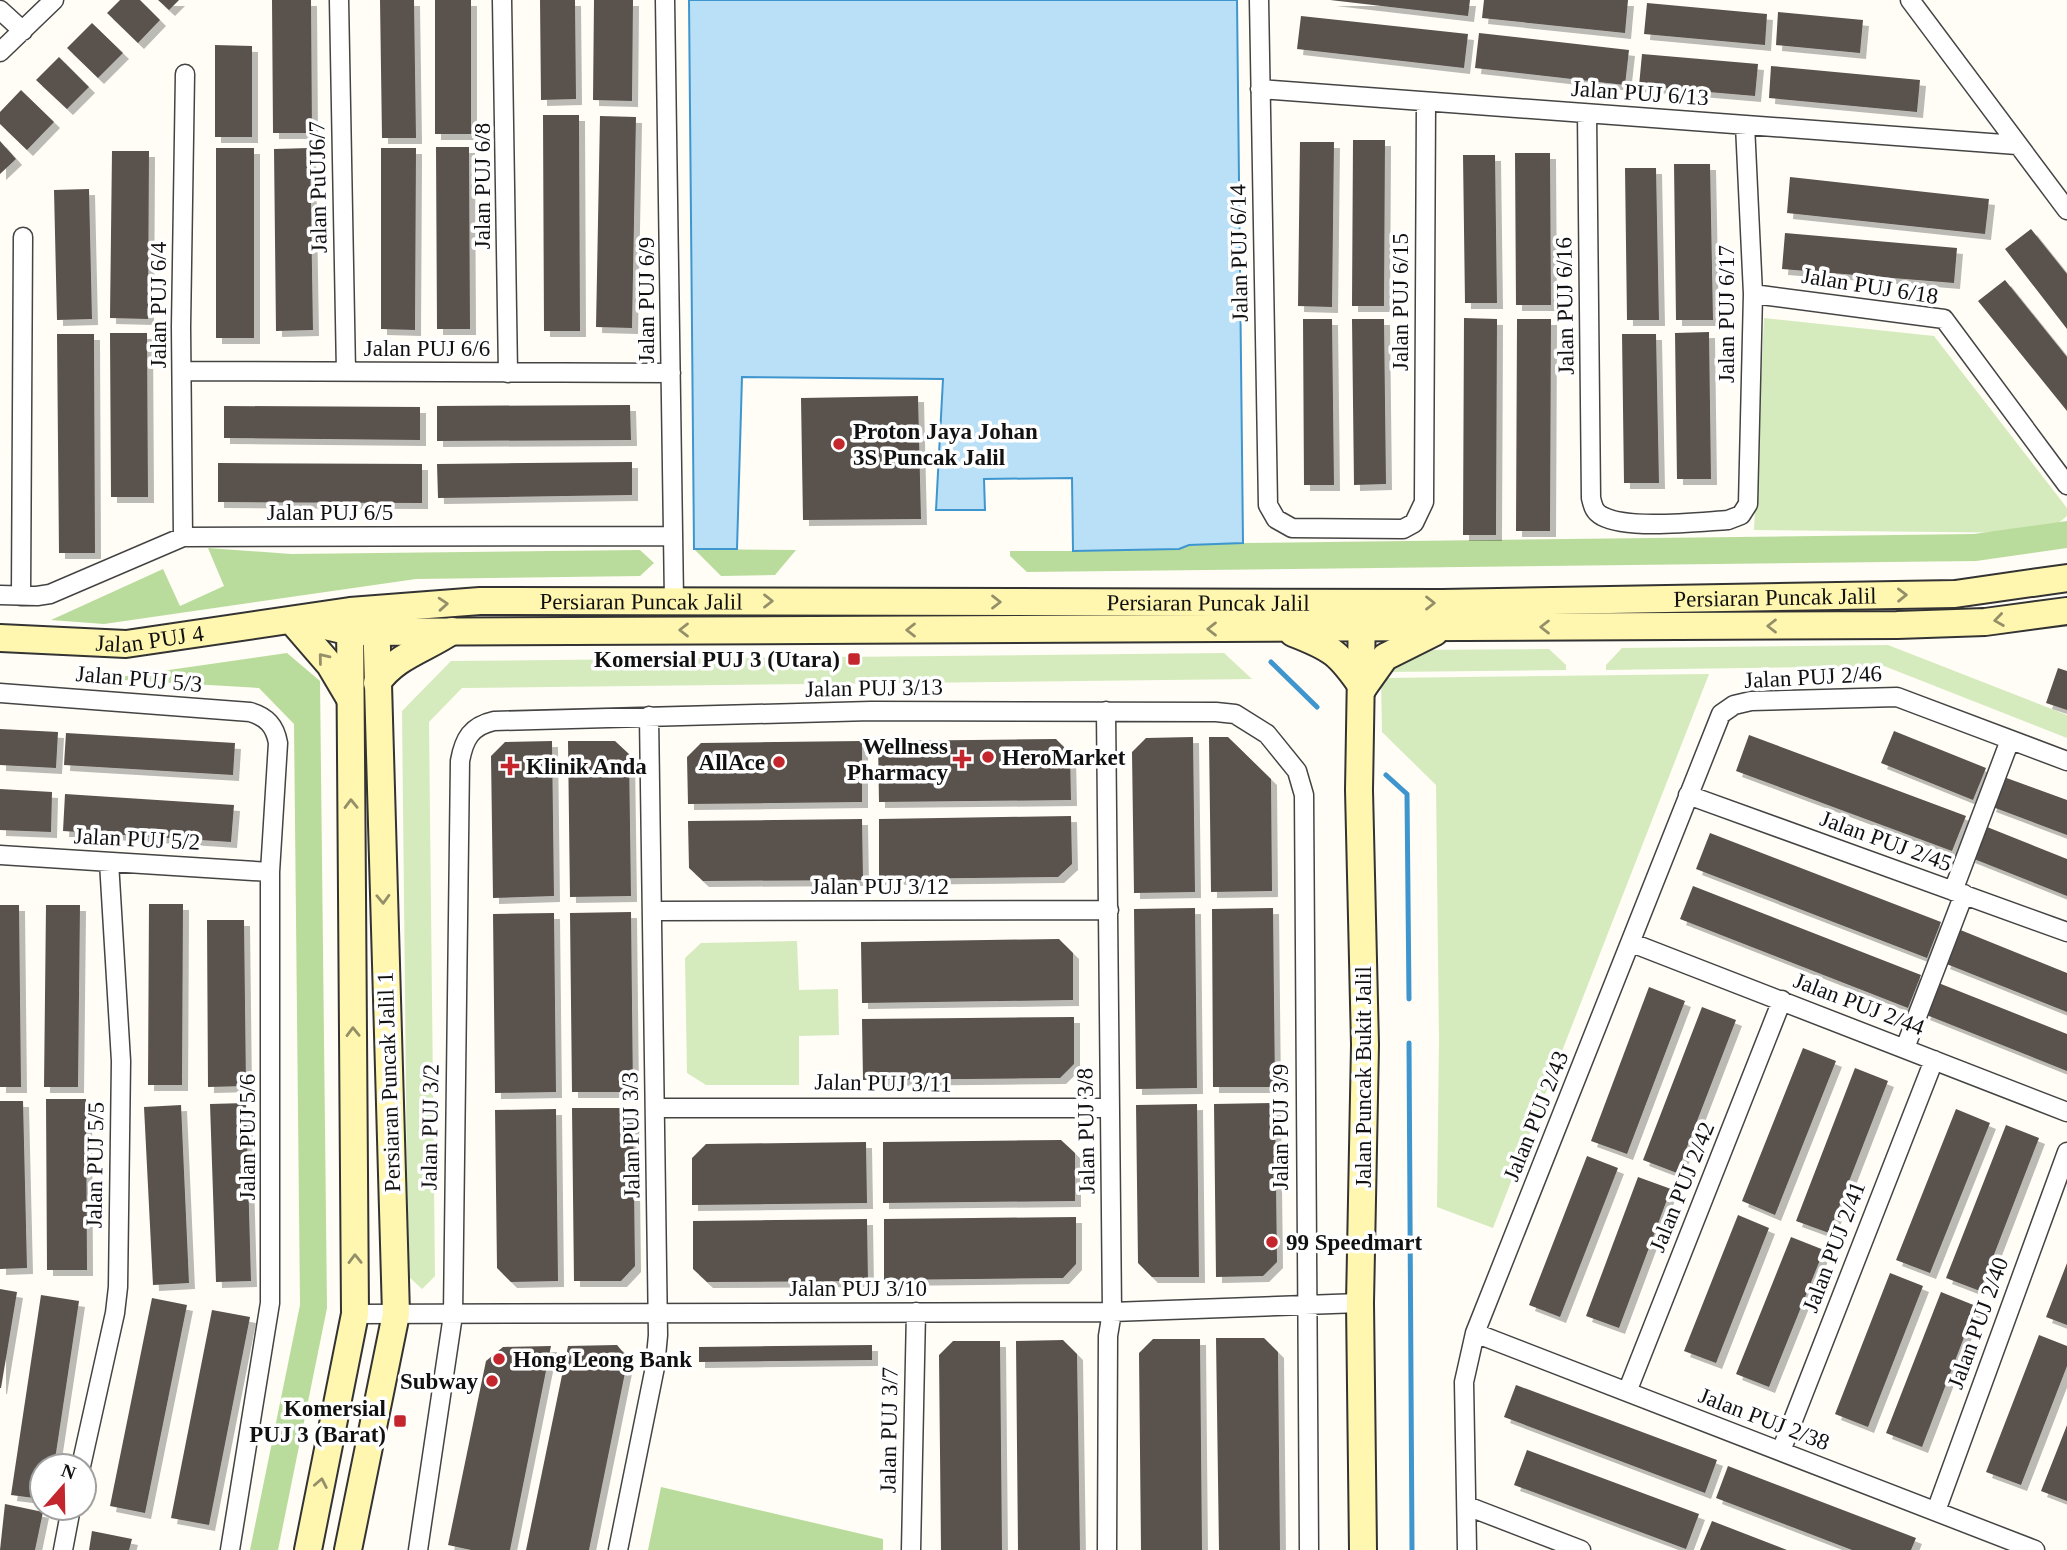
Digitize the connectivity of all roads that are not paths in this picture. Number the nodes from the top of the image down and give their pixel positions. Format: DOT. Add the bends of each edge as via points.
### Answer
graph roads {
  1 [pos="54,0"];
  2 [pos="339,0"];
  3 [pos="502,0"];
  4 [pos="665,0"];
  5 [pos="1259,0"];
  6 [pos="1910,0"];
  7 [pos="0,10"];
  8 [pos="23,31"];
  9 [pos="0,52"];
  10 [pos="185,74"];
  11 [pos="1260,89"];
  12 [pos="1426,102"];
  13 [pos="1587,114"];
  14 [pos="1745,125"];
  15 [pos="2017,145"];
  16 [pos="2067,210"];
  17 [pos="23,236"];
  18 [pos="1753,294"];
  19 [pos="183,371"];
  20 [pos="346,372"];
  21 [pos="508,373"];
  22 [pos="671,373"];
  23 [pos="2067,485"];
  24 [pos="1424,502"];
  25 [pos="1748,503"];
  26 [pos="673,536"];
  27 [pos="183,537"];
  28 [pos="2067,578"];
  29 [pos="0,595"];
  30 [pos="21,596"];
  31 [pos="674,600"];
  32 [pos="2067,611"];
  33 [pos="1362,616"];
  34 [pos="295,620"];
  35 [pos="363,621"];
  36 [pos="1442,628"];
  37 [pos="1281,629"];
  38 [pos="452,631"];
  39 [pos="0,638"];
  40 [pos="377,683"];
  41 [pos="1363,688"];
  42 [pos="0,693"];
  43 [pos="349,698"];
  44 [pos="1106,711"];
  45 [pos="1721,714"];
  46 [pos="649,716"];
  47 [pos="494,720"];
  48 [pos="270,723"];
  49 [pos="1252,723"];
  50 [pos="2010,740"];
  51 [pos="2067,761"];
  52 [pos="1688,794"];
  53 [pos="0,855"];
  54 [pos="109,862"];
  55 [pos="270,872"];
  56 [pos="1959,893"];
  57 [pos="1109,910"];
  58 [pos="652,911"];
  59 [pos="2067,932"];
  60 [pos="1632,943"];
  61 [pos="1782,1000"];
  62 [pos="1905,1048"];
  63 [pos="1934,1060"];
  64 [pos="655,1108"];
  65 [pos="1110,1108"];
  66 [pos="2067,1112"];
  67 [pos="2067,1152"];
  68 [pos="1360,1303"];
  69 [pos="1306,1306"];
  70 [pos="658,1312"];
  71 [pos="916,1312"];
  72 [pos="1112,1312"];
  73 [pos="355,1314"];
  74 [pos="396,1314"];
  75 [pos="453,1315"];
  76 [pos="1475,1333"];
  77 [pos="1627,1392"];
  78 [pos="1781,1451"];
  79 [pos="83,1452"];
  80 [pos="1467,1506"];
  81 [pos="1936,1511"];
  82 [pos="68,1522"];
  83 [pos="63,1550"];
  84 [pos="230,1550"];
  85 [pos="308,1550"];
  86 [pos="348,1550"];
  87 [pos="418,1550"];
  88 [pos="618,1550"];
  89 [pos="911,1550"];
  90 [pos="1107,1550"];
  91 [pos="1309,1550"];
  92 [pos="1363,1550"];
  93 [pos="1467,1550"];
  94 [pos="1581,1550"];
  95 [pos="2035,1550"];
  1 -- 8 [label="street"];
  2 -- 20 [label="street, Jalan PuUJ6/7"];
  3 -- 21 [label="street, Jalan PUJ 6/8"];
  4 -- 22 [label="street, Jalan PUJ 6/9"];
  5 -- 11 [label="street, Jalan PUJ 6/14"];
  6 -- 15 [label="street"];
  7 -- 8 [label="street"];
  8 -- 9 [label="street"];
  10 -- 19 [label="street, Jalan PUJ 6/4"];
  11 -- 12 [label="street, Jalan PUJ 6/13"];
  11 -- 24 [label="street, Jalan PUJ 6/14" via="1268,505 1276,519 1292,528 1391,530 1413,523"];
  12 -- 13 [label="street, Jalan PUJ 6/13"];
  12 -- 24 [label="street, Jalan PUJ 6/15"];
  13 -- 14 [label="street, Jalan PUJ 6/13"];
  13 -- 25 [label="street, Jalan PUJ 6/16" via="1591,498 1595,510 1603,517 1636,523 1728,520 1741,515"];
  14 -- 15 [label="street, Jalan PUJ 6/13"];
  14 -- 18 [label="street, Jalan PUJ 6/17"];
  15 -- 16 [label="street"];
  17 -- 30 [label="street"];
  18 -- 23 [label="street, Jalan PUJ 6/18" via="1944,319"];
  18 -- 25 [label="street, Jalan PUJ 6/17"];
  19 -- 20 [label="street, Jalan PUJ 6/6"];
  19 -- 27 [label="street, Jalan PUJ 6/4"];
  20 -- 21 [label="street, Jalan PUJ 6/6"];
  21 -- 22 [label="street, Jalan PUJ 6/6"];
  22 -- 26 [label="street, Jalan PUJ 6/9"];
  26 -- 27 [label="street, Jalan PUJ 6/5"];
  26 -- 31 [label="street, Jalan PUJ 6/9"];
  27 -- 30 [label="street, Jalan PUJ 6/5" via="50,594"];
  33 -- 28 [label="main road, Persiaran Puncak Jalil, one-way" via="1955,594"];
  29 -- 30 [label="street, Jalan PUJ 6/5"];
  31 -- 33 [label="main road, Persiaran Puncak Jalil, one-way"];
  35 -- 31 [label="main road, Persiaran Puncak Jalil, one-way" via="480,601"];
  32 -- 36 [label="main road, Persiaran Puncak Jalil, one-way" via="1985,622 1896,625"];
  33 -- 36 [label="main road, Persiaran Puncak Jalil"];
  33 -- 37 [label="main road, Persiaran Puncak Jalil"];
  33 -- 41 [label="main road, Jalan Puncak Bukit Jalil"];
  34 -- 35 [label="main road, Jalan PUJ 4"];
  34 -- 39 [label="main road, Jalan PUJ 4" via="126,644"];
  43 -- 34 [label="main road, one-way"];
  35 -- 38 [label="main road, Persiaran Puncak Jalil"];
  35 -- 40 [label="main road, Persiaran Puncak Jalil 1"];
  35 -- 43 [label="main road, Persiaran Puncak Jalil 1"];
  36 -- 41 [label="main road" via="1385,657"];
  37 -- 38 [label="main road, Persiaran Puncak Jalil, one-way"];
  37 -- 41 [label="main road" via="1324,645 1343,658"];
  38 -- 40 [label="main road" via="395,663"];
  40 -- 74 [label="main road, Persiaran Puncak Jalil 1, one-way"];
  41 -- 68 [label="main road, Jalan Puncak Bukit Jalil" via="1359,790 1365,1045"];
  42 -- 48 [label="street, Jalan PUJ 5/3" via="250,712"];
  73 -- 43 [label="main road, Persiaran Puncak Jalil 1, one-way"];
  44 -- 46 [label="street, Jalan PUJ 3/13"];
  44 -- 49 [label="street, Jalan PUJ 3/13" via="1216,712 1235,714"];
  44 -- 57 [label="street, Jalan PUJ 3/8"];
  45 -- 50 [label="street, Jalan PUJ 2/46" via="1751,701 1897,697"];
  45 -- 52 [label="street, Jalan PUJ 2/43"];
  46 -- 47 [label="street, Jalan PUJ 3/13"];
  46 -- 58 [label="street, Jalan PUJ 3/3"];
  47 -- 75 [label="street, Jalan PUJ 3/2" via="470,732 460,761"];
  48 -- 55 [label="street, Jalan PUJ 5/6" via="278,743"];
  49 -- 69 [label="street, Jalan PUJ 3/9" via="1280,747 1297,771 1304,795"];
  50 -- 51 [label="street, Jalan PUJ 2/46"];
  50 -- 56 [label="street"];
  52 -- 56 [label="street, Jalan PUJ 2/45"];
  52 -- 60 [label="street, Jalan PUJ 2/43"];
  53 -- 54 [label="street, Jalan PUJ 5/2"];
  54 -- 55 [label="street, Jalan PUJ 5/2"];
  54 -- 79 [label="street, Jalan PUJ 5/5" via="121,1061 118,1287"];
  55 -- 84 [label="street, Jalan PUJ 5/6" via="270,1303"];
  56 -- 59 [label="street, Jalan PUJ 2/45"];
  56 -- 62 [label="street"];
  57 -- 58 [label="street, Jalan PUJ 3/12"];
  57 -- 65 [label="street, Jalan PUJ 3/8"];
  58 -- 64 [label="street, Jalan PUJ 3/3"];
  60 -- 61 [label="street, Jalan PUJ 2/44"];
  60 -- 76 [label="street, Jalan PUJ 2/43"];
  61 -- 62 [label="street, Jalan PUJ 2/44"];
  61 -- 77 [label="street, Jalan PUJ 2/42"];
  62 -- 63 [label="street, Jalan PUJ 2/44"];
  63 -- 66 [label="street, Jalan PUJ 2/44"];
  63 -- 78 [label="street, Jalan PUJ 2/41"];
  64 -- 65 [label="street, Jalan PUJ 3/11"];
  64 -- 70 [label="street, Jalan PUJ 3/3"];
  65 -- 72 [label="street, Jalan PUJ 3/8"];
  67 -- 81 [label="street, Jalan PUJ 2/40"];
  68 -- 69 [label="street, Jalan PUJ 3/10"];
  68 -- 92 [label="main road, Jalan Puncak Bukit Jalil"];
  69 -- 72 [label="street, Jalan PUJ 3/10"];
  69 -- 91 [label="street, Jalan PUJ 3/9"];
  70 -- 71 [label="street, Jalan PUJ 3/10"];
  70 -- 75 [label="street, Jalan PUJ 3/10"];
  70 -- 88 [label="street, Jalan PUJ 3/3" via="655,1367"];
  71 -- 72 [label="street, Jalan PUJ 3/10"];
  71 -- 89 [label="street, Jalan PUJ 3/7"];
  72 -- 90 [label="street, Jalan PUJ 3/8"];
  73 -- 74 [label="street, Jalan PUJ 3/10"];
  85 -- 73 [label="main road, Persiaran Puncak Jalil 1, one-way"];
  74 -- 75 [label="street, Jalan PUJ 3/10"];
  74 -- 86 [label="main road, Persiaran Puncak Jalil 1"];
  75 -- 87 [label="street, Jalan PUJ 3/2"];
  76 -- 77 [label="street, Jalan PUJ 2/38"];
  76 -- 80 [label="street, Jalan PUJ 2/43" via="1464,1382"];
  77 -- 78 [label="street, Jalan PUJ 2/38"];
  78 -- 81 [label="street, Jalan PUJ 2/38"];
  80 -- 93 [label="street, Jalan PUJ 2/43"];
  80 -- 94 [label="street"];
  81 -- 95 [label="street, Jalan PUJ 2/38"];
  82 -- 83 [label="street"];
}
